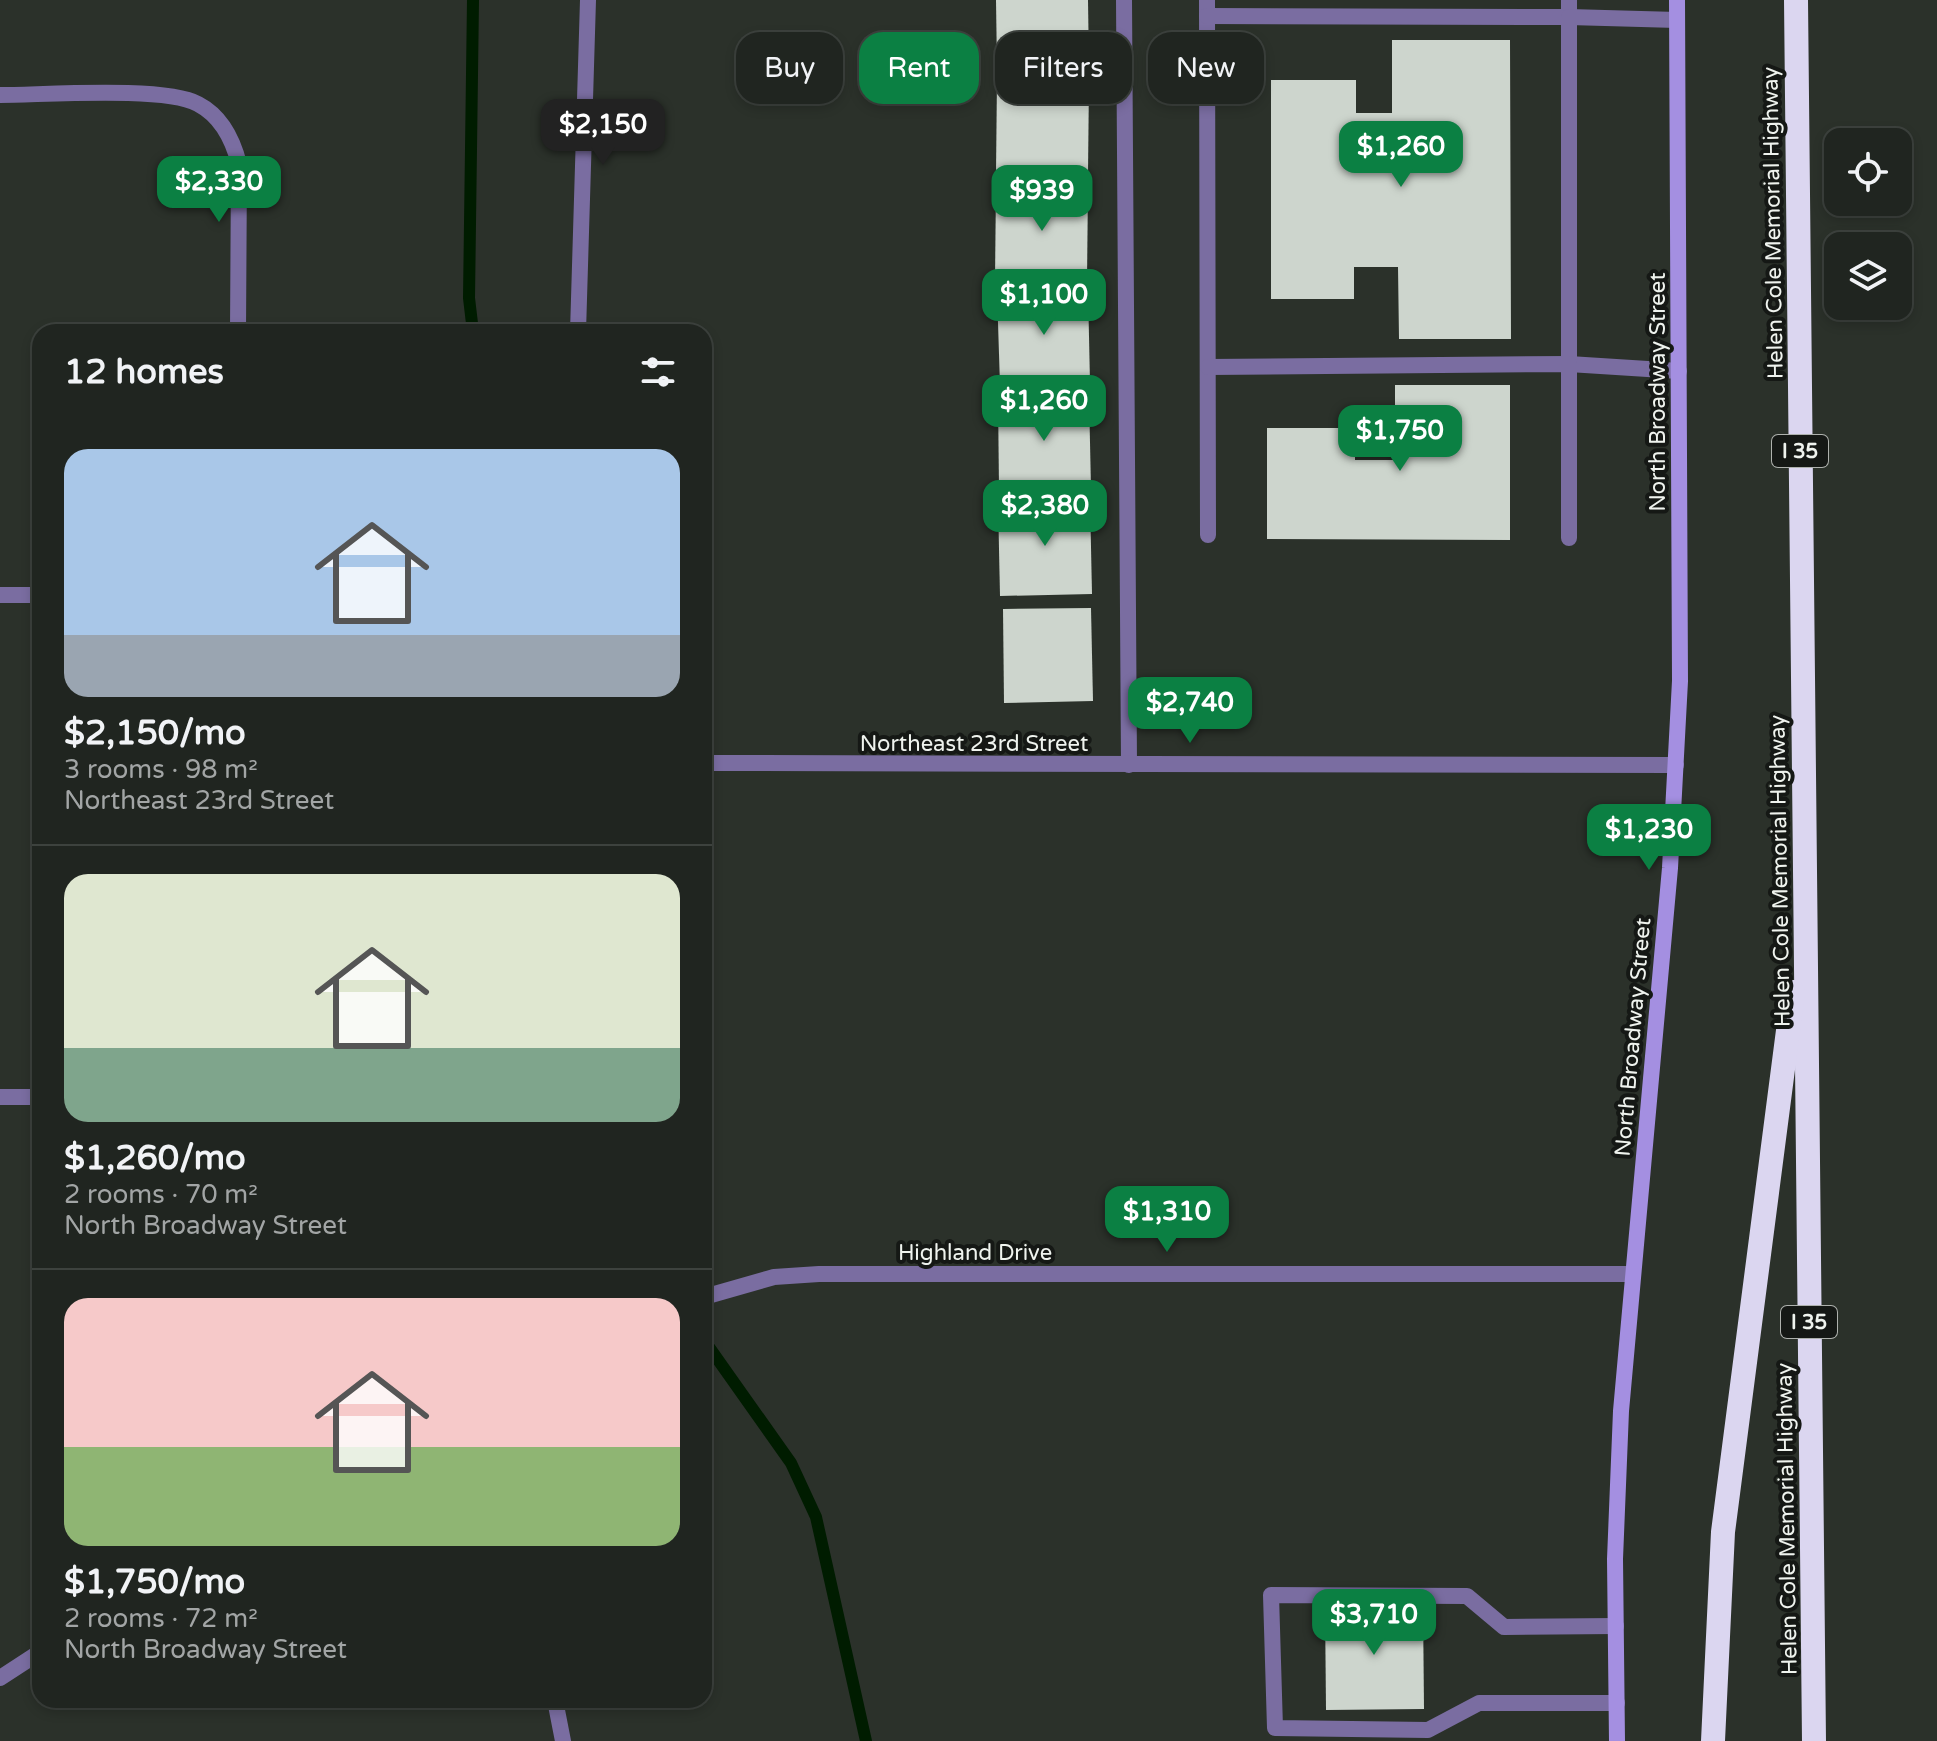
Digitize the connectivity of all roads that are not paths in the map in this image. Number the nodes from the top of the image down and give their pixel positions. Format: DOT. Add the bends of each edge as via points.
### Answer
graph roads {
  1 [pos="588,0"];
  2 [pos="1124,0"];
  3 [pos="1677,0"];
  4 [pos="1796,0"];
  5 [pos="1207,8"];
  6 [pos="1569,8"];
  7 [pos="1677,20"];
  8 [pos="0,95"];
  9 [pos="238,324"];
  10 [pos="578,324"];
  11 [pos="1569,364"];
  12 [pos="1208,367"];
  13 [pos="1679,371"];
  14 [pos="1208,535"];
  15 [pos="1569,538"];
  16 [pos="0,595"];
  17 [pos="32,595"];
  18 [pos="712,763"];
  19 [pos="1129,765"];
  20 [pos="1676,765"];
  21 [pos="1805,903"];
  22 [pos="0,1097"];
  23 [pos="32,1097"];
  24 [pos="1632,1274"];
  25 [pos="712,1295"];
  26 [pos="1616,1626"];
  27 [pos="32,1657"];
  28 [pos="0,1678"];
  29 [pos="1617,1703"];
  30 [pos="557,1708"];
  31 [pos="563,1741"];
  32 [pos="1617,1741"];
  33 [pos="1713,1741"];
  34 [pos="1814,1741"];
  1 -- 10 [label="street"];
  2 -- 19 [label="street"];
  3 -- 7 [label="main road, North Broadway Street"];
  4 -- 21 [label="highway, Helen Cole Memorial Highway / I 35"];
  5 -- 6 [label="street"];
  5 -- 12 [label="street"];
  6 -- 7 [label="street"];
  6 -- 11 [label="street"];
  7 -- 13 [label="main road, North Broadway Street"];
  8 -- 9 [label="street" via="174,95 208,111 233,141 239,164"];
  11 -- 12 [label="street"];
  11 -- 13 [label="street"];
  11 -- 15 [label="street"];
  12 -- 14 [label="street"];
  13 -- 20 [label="main road, North Broadway Street"];
  16 -- 17 [label="street"];
  18 -- 19 [label="street, Northeast 23rd Street"];
  19 -- 20 [label="street, Northeast 23rd Street"];
  20 -- 24 [label="main road, North Broadway Street"];
  21 -- 33 [label="highway" via="1723,1532"];
  21 -- 34 [label="highway, Helen Cole Memorial Highway / I 35"];
  22 -- 23 [label="street"];
  24 -- 25 [label="street, Highland Drive" via="819,1274 774,1277"];
  24 -- 26 [label="main road, North Broadway Street" via="1621,1411"];
  26 -- 29 [label="main road, North Broadway Street"];
  26 -- 29 [label="street" via="1504,1627 1467,1596 1271,1595 1275,1728 1428,1730 1479,1703"];
  27 -- 28 [label="street"];
  29 -- 32 [label="main road, North Broadway Street"];
  30 -- 31 [label="street"];
}
